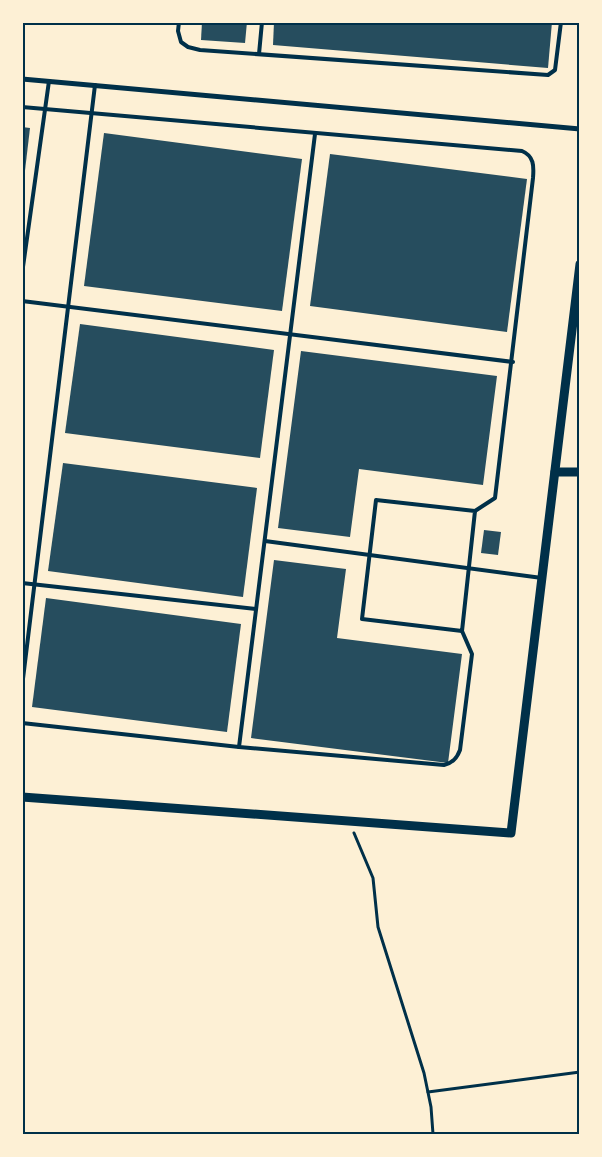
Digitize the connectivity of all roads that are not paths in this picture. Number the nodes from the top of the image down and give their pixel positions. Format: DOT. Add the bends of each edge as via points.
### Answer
graph roads {
  1 [pos="179,22"];
  2 [pos="262,22"];
  3 [pos="560,22"];
  4 [pos="259,54"];
  5 [pos="22,79"];
  6 [pos="48,81"];
  7 [pos="95,85"];
  8 [pos="22,107"];
  9 [pos="45,109"];
  10 [pos="92,114"];
  11 [pos="580,129"];
  12 [pos="315,134"];
  13 [pos="580,264"];
  14 [pos="22,274"];
  15 [pos="22,301"];
  16 [pos="69,306"];
  17 [pos="290,334"];
  18 [pos="513,362"];
  19 [pos="555,472"];
  20 [pos="580,472"];
  21 [pos="476,511"];
  22 [pos="265,542"];
  23 [pos="370,555"];
  24 [pos="469,568"];
  25 [pos="542,578"];
  26 [pos="22,583"];
  27 [pos="35,584"];
  28 [pos="256,609"];
  29 [pos="462,631"];
  30 [pos="22,687"];
  31 [pos="22,723"];
  32 [pos="239,747"];
  33 [pos="22,797"];
  1 -- 4 [label="lane" via="181,42 188,47"];
  2 -- 4 [label="lane"];
  3 -- 4 [label="lane" via="555,70 548,75"];
  5 -- 6 [label="street"];
  6 -- 7 [label="street"];
  6 -- 9 [label="lane"];
  7 -- 10 [label="lane"];
  7 -- 11 [label="street"];
  8 -- 9 [label="lane"];
  9 -- 10 [label="lane"];
  9 -- 14 [label="lane"];
  10 -- 12 [label="lane"];
  10 -- 16 [label="lane"];
  12 -- 17 [label="lane"];
  12 -- 18 [label="lane" via="529,154 534,169"];
  13 -- 19 [label="street"];
  15 -- 16 [label="lane"];
  16 -- 17 [label="lane"];
  16 -- 27 [label="lane"];
  17 -- 18 [label="lane"];
  17 -- 22 [label="lane"];
  18 -- 21 [label="lane" via="496,498"];
  19 -- 20 [label="street"];
  19 -- 25 [label="street"];
  21 -- 23 [label="lane" via="376,500"];
  21 -- 24 [label="lane"];
  22 -- 23 [label="lane"];
  22 -- 28 [label="lane"];
  23 -- 24 [label="lane"];
  23 -- 29 [label="lane" via="362,619"];
  24 -- 25 [label="lane"];
  24 -- 29 [label="lane"];
  25 -- 33 [label="street" via="512,833"];
  26 -- 27 [label="lane"];
  27 -- 28 [label="lane"];
  27 -- 30 [label="lane"];
  28 -- 32 [label="lane"];
  29 -- 32 [label="lane" via="472,654 460,750 450,764"];
  31 -- 32 [label="lane"];
}
